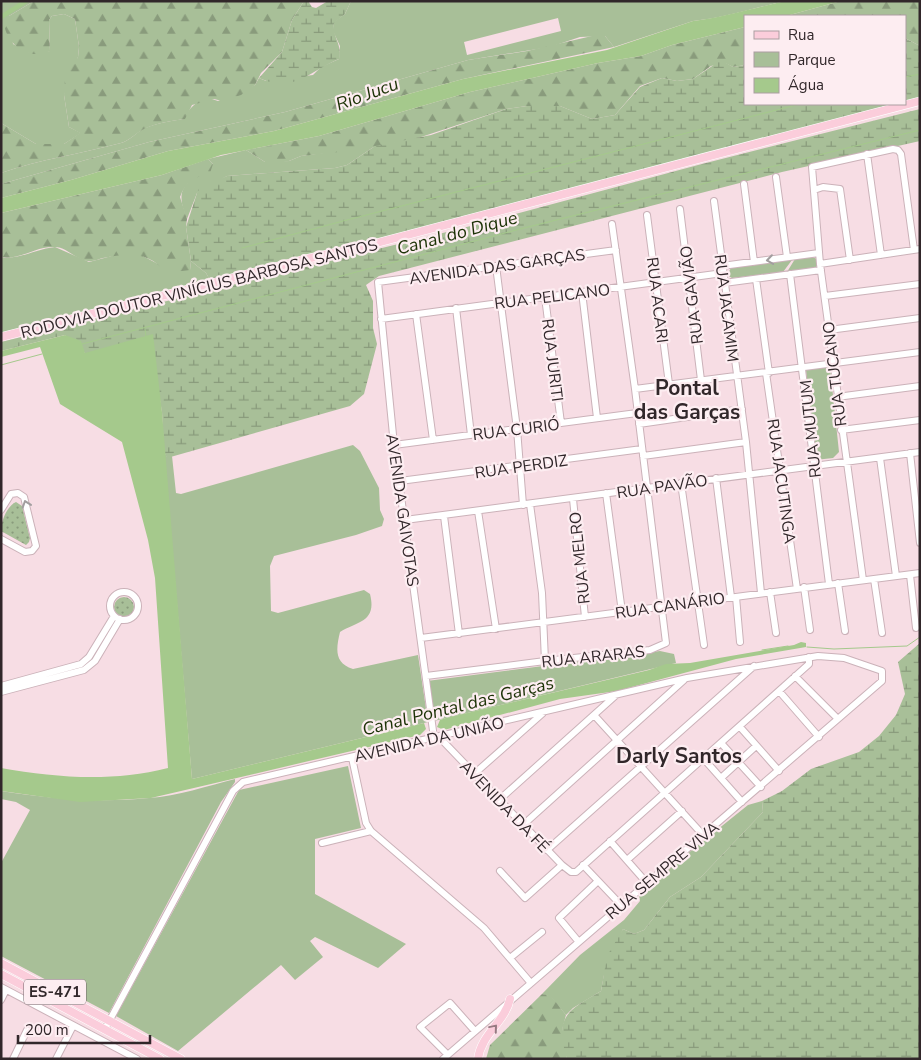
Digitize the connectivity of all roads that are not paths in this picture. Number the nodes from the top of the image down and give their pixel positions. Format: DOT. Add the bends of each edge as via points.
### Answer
graph roads {
  1 [pos="920,101"];
  2 [pos="905,105"];
  3 [pos="906,105"];
  4 [pos="867,154"];
  5 [pos="776,177"];
  6 [pos="744,184"];
  7 [pos="814,190"];
  8 [pos="714,201"];
  9 [pos="680,209"];
  10 [pos="647,215"];
  11 [pos="612,224"];
  12 [pos="917,249"];
  13 [pos="616,250"];
  14 [pos="819,253"];
  15 [pos="881,255"];
  16 [pos="787,257"];
  17 [pos="850,260"];
  18 [pos="754,262"];
  19 [pos="496,266"];
  20 [pos="722,266"];
  21 [pos="820,267"];
  22 [pos="723,274"];
  23 [pos="790,274"];
  24 [pos="689,278"];
  25 [pos="756,279"];
  26 [pos="379,281"];
  27 [pos="656,282"];
  28 [pos="724,283"];
  29 [pos="920,284"];
  30 [pos="621,287"];
  31 [pos="582,292"];
  32 [pos="825,296"];
  33 [pos="545,298"];
  34 [pos="501,303"];
  35 [pos="456,308"];
  36 [pos="416,314"];
  37 [pos="920,318"];
  38 [pos="381,319"];
  39 [pos="829,330"];
  40 [pos="1,337"];
  41 [pos="920,352"];
  42 [pos="834,365"];
  43 [pos="803,369"];
  44 [pos="768,373"];
  45 [pos="736,376"];
  46 [pos="701,380"];
  47 [pos="669,384"];
  48 [pos="920,386"];
  49 [pos="635,389"];
  50 [pos="837,397"];
  51 [pos="742,409"];
  52 [pos="637,413"];
  53 [pos="597,418"];
  54 [pos="920,420"];
  55 [pos="561,423"];
  56 [pos="639,424"];
  57 [pos="518,429"];
  58 [pos="841,430"];
  59 [pos="471,435"];
  60 [pos="433,440"];
  61 [pos="746,442"];
  62 [pos="394,445"];
  63 [pos="920,452"];
  64 [pos="643,453"];
  65 [pos="910,454"];
  66 [pos="880,458"];
  67 [pos="846,462"];
  68 [pos="521,466"];
  69 [pos="813,466"];
  70 [pos="781,470"];
  71 [pos="750,474"];
  72 [pos="716,478"];
  73 [pos="400,481"];
  74 [pos="681,483"];
  75 [pos="646,488"];
  76 [pos="606,493"];
  77 [pos="573,499"];
  78 [pos="527,504"];
  79 [pos="1,510"];
  80 [pos="478,511"];
  81 [pos="444,516"];
  82 [pos="405,520"];
  83 [pos="1,539"];
  84 [pos="920,543"];
  85 [pos="920,573"];
  86 [pos="910,575"];
  87 [pos="896,576"];
  88 [pos="874,579"];
  89 [pos="863,580"];
  90 [pos="838,583"];
  91 [pos="829,584"];
  92 [pos="800,588"];
  93 [pos="770,592"];
  94 [pos="761,593"];
  95 [pos="733,597"];
  96 [pos="698,602"];
  97 [pos="662,607"];
  98 [pos="622,612"];
  99 [pos="117,617"];
  100 [pos="585,617"];
  101 [pos="544,622"];
  102 [pos="916,628"];
  103 [pos="496,629"];
  104 [pos="810,630"];
  105 [pos="845,631"];
  106 [pos="776,633"];
  107 [pos="882,633"];
  108 [pos="458,634"];
  109 [pos="421,638"];
  110 [pos="740,642"];
  111 [pos="704,644"];
  112 [pos="809,657"];
  113 [pos="545,661"];
  114 [pos="755,666"];
  115 [pos="426,676"];
  116 [pos="795,676"];
  117 [pos="687,678"];
  118 [pos="882,681"];
  119 [pos="1,686"];
  120 [pos="778,691"];
  121 [pos="1,692"];
  122 [pos="616,695"];
  123 [pos="544,712"];
  124 [pos="594,715"];
  125 [pos="838,719"];
  126 [pos="740,727"];
  127 [pos="435,735"];
  128 [pos="819,737"];
  129 [pos="618,740"];
  130 [pos="721,743"];
  131 [pos="756,746"];
  132 [pos="352,758"];
  133 [pos="704,758"];
  134 [pos="739,762"];
  135 [pos="642,766"];
  136 [pos="779,771"];
  137 [pos="474,774"];
  138 [pos="721,778"];
  139 [pos="761,786"];
  140 [pos="665,792"];
  141 [pos="499,800"];
  142 [pos="742,802"];
  143 [pos="682,811"];
  144 [pos="523,825"];
  145 [pos="372,832"];
  146 [pos="703,835"];
  147 [pos="610,841"];
  148 [pos="322,843"];
  149 [pos="547,850"];
  150 [pos="626,860"];
  151 [pos="562,865"];
  152 [pos="583,865"];
  153 [pos="500,871"];
  154 [pos="598,881"];
  155 [pos="646,882"];
  156 [pos="620,904"];
  157 [pos="542,932"];
  158 [pos="578,941"];
  159 [pos="510,958"];
  160 [pos="1,963"];
  161 [pos="1,974"];
  162 [pos="530,982"];
  163 [pos="4,988"];
  164 [pos="510,999"];
  165 [pos="1,1000"];
  166 [pos="110,1020"];
  167 [pos="73,1026"];
  168 [pos="105,1029"];
  169 [pos="28,1030"];
  170 [pos="474,1030"];
  171 [pos="445,1057"];
  172 [pos="13,1059"];
  173 [pos="56,1059"];
  174 [pos="138,1059"];
  175 [pos="160,1059"];
  176 [pos="181,1059"];
  177 [pos="478,1059"];
  1 -- 3 [label="main road, RODOVIA DOUTOR VINÍCIUS BARBOSA SANTOS"];
  2 -- 40 [label="main road, RODOVIA DOUTOR VINÍCIUS BARBOSA SANTOS"];
  4 -- 7 [label="street, RUA TUCANO" via="812,167"];
  4 -- 12 [label="street" via="893,149 901,154"];
  4 -- 15 [label="street"];
  5 -- 16 [label="street"];
  6 -- 18 [label="street"];
  7 -- 14 [label="street, RUA TUCANO"];
  7 -- 17 [label="street" via="824,187 840,190"];
  8 -- 20 [label="street, RUA JACAMIM"];
  9 -- 24 [label="street, RUA GAVIÃO"];
  10 -- 27 [label="street, RUA ACARI"];
  11 -- 13 [label="street"];
  12 -- 15 [label="street"];
  13 -- 19 [label="street, AVENIDA DAS GARÇAS"];
  13 -- 30 [label="street"];
  14 -- 16 [label="street"];
  14 -- 21 [label="street, RUA TUCANO"];
  15 -- 17 [label="street"];
  16 -- 18 [label="street, one-way"];
  17 -- 21 [label="street"];
  18 -- 20 [label="street"];
  19 -- 26 [label="street, AVENIDA DAS GARÇAS"];
  19 -- 34 [label="street"];
  20 -- 22 [label="street, RUA JACAMIM"];
  21 -- 23 [label="street"];
  21 -- 32 [label="street, RUA TUCANO"];
  22 -- 24 [label="street, RUA PELICANO"];
  22 -- 28 [label="street, RUA JACAMIM"];
  23 -- 25 [label="street"];
  23 -- 43 [label="street, RUA MUTUM"];
  24 -- 27 [label="street, RUA PELICANO"];
  24 -- 46 [label="street, RUA GAVIÃO"];
  25 -- 28 [label="street"];
  25 -- 44 [label="street, RUA JACUTINGA"];
  26 -- 38 [label="street, AVENIDA GAIVOTAS"];
  27 -- 30 [label="street, RUA PELICANO"];
  27 -- 47 [label="street, RUA ACARI"];
  28 -- 45 [label="street, RUA JACAMIM"];
  29 -- 32 [label="street"];
  30 -- 31 [label="street, RUA PELICANO"];
  30 -- 49 [label="street"];
  31 -- 33 [label="street, RUA PELICANO"];
  31 -- 53 [label="street"];
  32 -- 39 [label="street, RUA TUCANO"];
  33 -- 34 [label="street, RUA PELICANO"];
  33 -- 55 [label="street, RUA JURITI"];
  34 -- 35 [label="street, RUA PELICANO"];
  34 -- 57 [label="street"];
  35 -- 36 [label="street, RUA PELICANO"];
  35 -- 59 [label="street"];
  36 -- 38 [label="street, RUA PELICANO"];
  36 -- 60 [label="street"];
  37 -- 39 [label="street"];
  38 -- 62 [label="street, AVENIDA GAIVOTAS"];
  39 -- 42 [label="street, RUA TUCANO"];
  41 -- 42 [label="street"];
  42 -- 43 [label="street"];
  42 -- 50 [label="street, RUA TUCANO"];
  43 -- 44 [label="street"];
  43 -- 69 [label="street, RUA MUTUM"];
  44 -- 45 [label="street"];
  44 -- 70 [label="street, RUA JACUTINGA"];
  45 -- 46 [label="street"];
  45 -- 51 [label="street, RUA JACAMIM"];
  46 -- 47 [label="street"];
  47 -- 49 [label="street"];
  48 -- 50 [label="street"];
  49 -- 52 [label="street"];
  50 -- 58 [label="street, RUA TUCANO"];
  51 -- 56 [label="street"];
  51 -- 61 [label="street, RUA JACAMIM"];
  52 -- 53 [label="street, RUA CURIÓ"];
  52 -- 56 [label="street"];
  53 -- 55 [label="street, RUA CURIÓ"];
  54 -- 58 [label="street"];
  55 -- 57 [label="street, RUA CURIÓ"];
  56 -- 64 [label="street"];
  57 -- 59 [label="street, RUA CURIÓ"];
  57 -- 68 [label="street"];
  58 -- 67 [label="street, RUA TUCANO"];
  59 -- 60 [label="street, RUA CURIÓ"];
  60 -- 62 [label="street, RUA CURIÓ"];
  61 -- 64 [label="street, RUA PERDIZ"];
  61 -- 71 [label="street, RUA JACAMIM"];
  62 -- 73 [label="street, AVENIDA GAIVOTAS"];
  63 -- 65 [label="street, RUA PAVÃO"];
  64 -- 68 [label="street, RUA PERDIZ"];
  64 -- 75 [label="street"];
  65 -- 66 [label="street, RUA PAVÃO"];
  65 -- 84 [label="street"];
  66 -- 67 [label="street, RUA PAVÃO"];
  66 -- 87 [label="street"];
  67 -- 69 [label="street, RUA PAVÃO"];
  67 -- 89 [label="street, RUA TUCANO"];
  68 -- 73 [label="street, RUA PERDIZ"];
  68 -- 78 [label="street"];
  69 -- 70 [label="street, RUA PAVÃO"];
  69 -- 91 [label="street, RUA MUTUM"];
  70 -- 71 [label="street, RUA PAVÃO"];
  70 -- 92 [label="street, RUA JACUTINGA"];
  71 -- 72 [label="street, RUA PAVÃO"];
  71 -- 94 [label="street, RUA JACAMIM"];
  72 -- 74 [label="street, RUA PAVÃO"];
  72 -- 95 [label="street"];
  73 -- 82 [label="street, AVENIDA GAIVOTAS"];
  74 -- 75 [label="street, RUA PAVÃO"];
  74 -- 96 [label="street"];
  75 -- 76 [label="street, RUA PAVÃO"];
  75 -- 97 [label="street"];
  76 -- 77 [label="street, RUA PAVÃO"];
  76 -- 98 [label="street"];
  77 -- 78 [label="street, RUA PAVÃO"];
  77 -- 100 [label="street, RUA MELRO"];
  78 -- 80 [label="street, RUA PAVÃO"];
  78 -- 101 [label="street"];
  83 -- 79 [label="street, one-way" via="25,552 36,546 24,497 12,494"];
  80 -- 81 [label="street, RUA PAVÃO"];
  80 -- 103 [label="street"];
  81 -- 82 [label="street, RUA PAVÃO"];
  81 -- 108 [label="street"];
  82 -- 109 [label="street, AVENIDA GAIVOTAS"];
  85 -- 86 [label="street, RUA CANÁRIO"];
  86 -- 87 [label="street, RUA CANÁRIO"];
  86 -- 102 [label="street"];
  87 -- 88 [label="street, RUA CANÁRIO"];
  88 -- 89 [label="street, RUA CANÁRIO"];
  88 -- 107 [label="street"];
  89 -- 90 [label="street, RUA CANÁRIO"];
  90 -- 91 [label="street, RUA CANÁRIO"];
  90 -- 105 [label="street"];
  91 -- 92 [label="street, RUA CANÁRIO"];
  92 -- 93 [label="street, RUA CANÁRIO"];
  92 -- 104 [label="street, RUA JACUTINGA"];
  93 -- 94 [label="street, RUA CANÁRIO"];
  93 -- 106 [label="street"];
  94 -- 95 [label="street, RUA CANÁRIO"];
  95 -- 96 [label="street, RUA CANÁRIO"];
  95 -- 110 [label="street"];
  96 -- 97 [label="street, RUA CANÁRIO"];
  96 -- 111 [label="street"];
  97 -- 98 [label="street, RUA CANÁRIO"];
  97 -- 113 [label="street, RUA ARARAS" via="667,640 664,646"];
  98 -- 100 [label="street, RUA CANÁRIO"];
  99 -- 99 [label="street" via="129,619 136,613 137,602 132,595 124,592 113,597 110,608"];
  99 -- 119 [label="street" via="81,664"];
  99 -- 121 [label="street" via="95,660 84,670"];
  100 -- 101 [label="street, RUA CANÁRIO"];
  101 -- 103 [label="street, RUA CANÁRIO"];
  101 -- 113 [label="street"];
  103 -- 108 [label="street, RUA CANÁRIO"];
  108 -- 109 [label="street, RUA CANÁRIO"];
  109 -- 115 [label="street, AVENIDA GAIVOTAS"];
  112 -- 114 [label="street, AVENIDA DA UNIÃO"];
  112 -- 116 [label="street" via="809,664"];
  112 -- 118 [label="street, AVENIDA DA UNIÃO" via="844,658 878,668 883,673"];
  113 -- 115 [label="street, RUA ARARAS"];
  114 -- 117 [label="street, AVENIDA DA UNIÃO"];
  114 -- 135 [label="street"];
  115 -- 127 [label="street, AVENIDA GAIVOTAS" via="430,721"];
  116 -- 120 [label="street"];
  116 -- 125 [label="street"];
  117 -- 122 [label="street, AVENIDA DA UNIÃO"];
  117 -- 129 [label="street"];
  118 -- 125 [label="street, RUA SEMPRE VIVA"];
  120 -- 126 [label="street"];
  120 -- 128 [label="street"];
  122 -- 123 [label="street, AVENIDA DA UNIÃO"];
  122 -- 124 [label="street"];
  123 -- 127 [label="street, AVENIDA DA UNIÃO"];
  123 -- 137 [label="street"];
  124 -- 129 [label="street"];
  124 -- 141 [label="street"];
  125 -- 128 [label="street, RUA SEMPRE VIVA"];
  126 -- 130 [label="street"];
  126 -- 131 [label="street"];
  127 -- 132 [label="street, AVENIDA DA UNIÃO"];
  127 -- 137 [label="street, AVENIDA DA FÉ"];
  128 -- 136 [label="street, RUA SEMPRE VIVA"];
  129 -- 135 [label="street"];
  129 -- 144 [label="street"];
  130 -- 133 [label="street"];
  130 -- 134 [label="street"];
  131 -- 134 [label="street"];
  131 -- 136 [label="street"];
  132 -- 145 [label="street" via="366,823"];
  132 -- 166 [label="street, AVENIDA DA UNIÃO" via="246,781 235,788"];
  133 -- 138 [label="street"];
  133 -- 140 [label="street"];
  134 -- 138 [label="street"];
  134 -- 139 [label="street"];
  135 -- 140 [label="street"];
  135 -- 149 [label="street"];
  136 -- 139 [label="street, RUA SEMPRE VIVA"];
  137 -- 141 [label="street, AVENIDA DA FÉ"];
  138 -- 142 [label="street"];
  139 -- 142 [label="street, RUA SEMPRE VIVA"];
  140 -- 143 [label="street"];
  140 -- 147 [label="street"];
  141 -- 144 [label="street, AVENIDA DA FÉ"];
  142 -- 146 [label="street, RUA SEMPRE VIVA"];
  143 -- 146 [label="street"];
  143 -- 150 [label="street"];
  144 -- 149 [label="street, AVENIDA DA FÉ"];
  145 -- 148 [label="street"];
  145 -- 159 [label="street" via="497,942"];
  146 -- 155 [label="street, RUA SEMPRE VIVA"];
  147 -- 150 [label="street"];
  147 -- 152 [label="street"];
  149 -- 151 [label="street, AVENIDA DA FÉ"];
  150 -- 155 [label="street"];
  151 -- 152 [label="street, AVENIDA DA FÉ" via="573,872"];
  151 -- 153 [label="street" via="526,898"];
  152 -- 154 [label="street"];
  154 -- 156 [label="street"];
  154 -- 158 [label="street" via="559,918"];
  155 -- 156 [label="street, RUA SEMPRE VIVA"];
  156 -- 158 [label="street, RUA SEMPRE VIVA"];
  157 -- 159 [label="street"];
  158 -- 162 [label="street, RUA SEMPRE VIVA"];
  159 -- 162 [label="street"];
  160 -- 166 [label="main road, ES-471"];
  161 -- 168 [label="main road, ES-471"];
  162 -- 164 [label="street, RUA SEMPRE VIVA"];
  163 -- 165 [label="street"];
  163 -- 167 [label="street"];
  164 -- 170 [label="street, RUA SEMPRE VIVA"];
  177 -- 164 [label="main road, one-way" via="486,1038 507,1013"];
  166 -- 168 [label="street, AVENIDA DA UNIÃO"];
  166 -- 176 [label="main road, ES-471"];
  167 -- 173 [label="street"];
  167 -- 174 [label="street"];
  168 -- 175 [label="main road, ES-471"];
  169 -- 172 [label="street"];
  170 -- 171 [label="street, RUA SEMPRE VIVA"];
  170 -- 171 [label="street" via="450,1003 428,1019 420,1027"];
}
